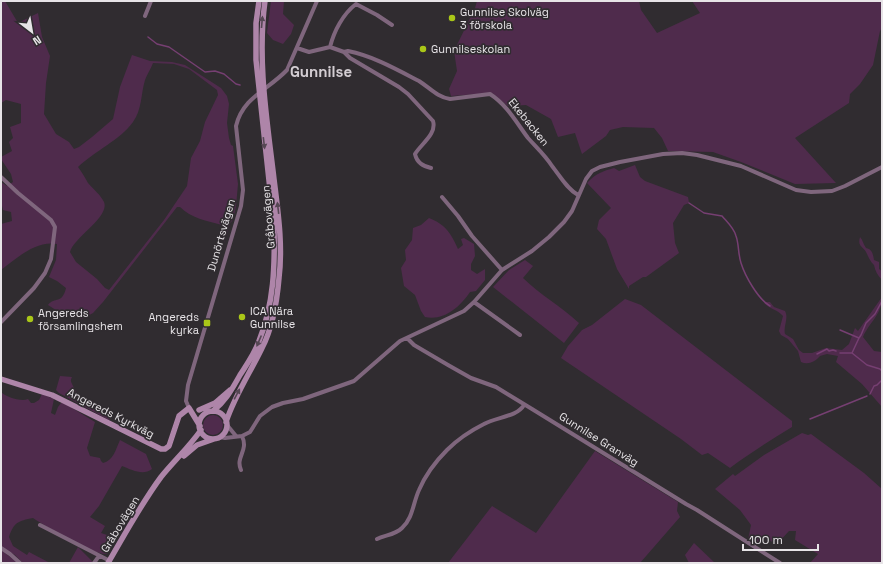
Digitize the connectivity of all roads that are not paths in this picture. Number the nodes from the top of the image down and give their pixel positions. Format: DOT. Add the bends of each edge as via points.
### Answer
graph roads {
  1 [pos="151,1"];
  2 [pos="259,1"];
  3 [pos="265,1"];
  4 [pos="317,1"];
  5 [pos="145,16"];
  6 [pos="392,24"];
  7 [pos="330,47"];
  8 [pos="297,48"];
  9 [pos="344,52"];
  10 [pos="882,167"];
  11 [pos="431,168"];
  12 [pos="1,177"];
  13 [pos="578,195"];
  14 [pos="442,197"];
  15 [pos="502,270"];
  16 [pos="474,302"];
  17 [pos="1,322"];
  18 [pos="520,335"];
  19 [pos="407,338"];
  20 [pos="1,379"];
  21 [pos="234,387"];
  22 [pos="524,404"];
  23 [pos="190,409"];
  24 [pos="199,410"];
  25 [pos="213,411"];
  26 [pos="206,413"];
  27 [pos="227,423"];
  28 [pos="200,428"];
  29 [pos="236,436"];
  30 [pos="242,436"];
  31 [pos="217,438"];
  32 [pos="241,470"];
  33 [pos="149,495"];
  34 [pos="40,525"];
  35 [pos="377,539"];
  36 [pos="1,548"];
  37 [pos="99,556"];
  38 [pos="109,562"];
  39 [pos="20,563"];
  40 [pos="94,563"];
  41 [pos="780,563"];
  1 -- 5 [label="street"];
  2 -- 21 [label="main road, Gråbovägen, one-way" via="256,60 274,227 274,267 269,311 264,329"];
  27 -- 3 [label="main road, Gråbovägen, one-way" via="234,399 263,348 270,330 279,277 279,216 262,71"];
  4 -- 8 [label="street, Dunörtsvägen"];
  6 -- 7 [label="street" via="356,4 340,22"];
  7 -- 8 [label="street" via="309,52"];
  7 -- 9 [label="street"];
  8 -- 23 [label="street, Dunörtsvägen" via="289,68 250,101 241,111 236,126 243,190 241,206 188,385 186,401"];
  9 -- 11 [label="street" via="399,87 432,118 433,129 416,154 421,164"];
  9 -- 13 [label="street, Ekebacken" via="375,59 450,100 490,94 495,97 562,180"];
  10 -- 13 [label="street" via="832,191 811,192 796,190 740,166 697,155 663,154 600,167 592,171"];
  12 -- 17 [label="street" via="51,220 55,232 51,259 45,273"];
  13 -- 15 [label="street" via="572,211 549,237"];
  14 -- 15 [label="street"];
  15 -- 16 [label="street"];
  16 -- 18 [label="street"];
  16 -- 19 [label="street" via="464,311"];
  19 -- 22 [label="street, Gunnilse Granväg" via="414,345 471,378 496,387"];
  19 -- 30 [label="street" via="354,381 303,399 272,406 260,416 250,432"];
  20 -- 23 [label="main road, Angereds Kyrkväg" via="52,395 161,449 168,446 179,416"];
  21 -- 24 [label="main road" via="215,403"];
  21 -- 25 [label="main road, Gråbovägen" via="222,404"];
  22 -- 35 [label="street" via="518,411 470,431 446,451 419,490 409,519 402,528"];
  22 -- 41 [label="street, Gunnilse Granväg"];
  23 -- 24 [label="main road"];
  23 -- 28 [label="main road, Dunörtsvägen"];
  24 -- 26 [label="main road"];
  25 -- 26 [label="main road"];
  25 -- 27 [label="main road" via="220,413"];
  26 -- 28 [label="main road" via="201,420"];
  27 -- 29 [label="street"];
  27 -- 31 [label="main road" via="225,432"];
  28 -- 31 [label="main road" via="204,435"];
  28 -- 33 [label="main road, Gråbovägen" via="193,441"];
  29 -- 30 [label="street"];
  29 -- 31 [label="street"];
  30 -- 32 [label="street" via="245,444 239,461"];
  31 -- 33 [label="main road, Gråbovägen" via="192,449"];
  33 -- 38 [label="main road, Gråbovägen"];
  34 -- 37 [label="street"];
  36 -- 39 [label="street"];
  37 -- 38 [label="street"];
  37 -- 40 [label="street"];
}
